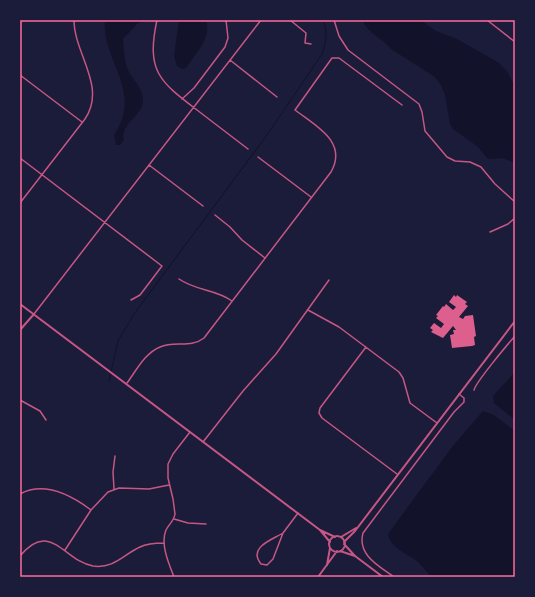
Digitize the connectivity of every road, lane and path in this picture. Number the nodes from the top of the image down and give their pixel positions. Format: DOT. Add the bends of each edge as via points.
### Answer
graph roads {
  1 [pos="74,20"];
  2 [pos="157,20"];
  3 [pos="226,20"];
  4 [pos="261,20"];
  5 [pos="290,20"];
  6 [pos="334,20"];
  7 [pos="487,20"];
  8 [pos="515,42"];
  9 [pos="311,44"];
  10 [pos="230,60"];
  11 [pos="20,75"];
  12 [pos="278,97"];
  13 [pos="182,100"];
  14 [pos="402,105"];
  15 [pos="194,108"];
  16 [pos="83,122"];
  17 [pos="248,150"];
  18 [pos="258,157"];
  19 [pos="20,158"];
  20 [pos="149,165"];
  21 [pos="42,175"];
  22 [pos="312,198"];
  23 [pos="515,202"];
  24 [pos="20,203"];
  25 [pos="203,206"];
  26 [pos="215,215"];
  27 [pos="515,218"];
  28 [pos="104,223"];
  29 [pos="490,232"];
  30 [pos="266,258"];
  31 [pos="179,279"];
  32 [pos="329,280"];
  33 [pos="131,300"];
  34 [pos="232,301"];
  35 [pos="20,304"];
  36 [pos="308,310"];
  37 [pos="34,314"];
  38 [pos="515,321"];
  39 [pos="20,330"];
  40 [pos="515,336"];
  41 [pos="366,347"];
  42 [pos="127,383"];
  43 [pos="474,390"];
  44 [pos="459,394"];
  45 [pos="20,400"];
  46 [pos="46,420"];
  47 [pos="437,423"];
  48 [pos="190,432"];
  49 [pos="203,442"];
  50 [pos="115,456"];
  51 [pos="398,474"];
  52 [pos="169,485"];
  53 [pos="114,489"];
  54 [pos="20,494"];
  55 [pos="91,510"];
  56 [pos="298,513"];
  57 [pos="174,519"];
  58 [pos="206,524"];
  59 [pos="357,527"];
  60 [pos="320,530"];
  61 [pos="283,533"];
  62 [pos="335,537"];
  63 [pos="340,537"];
  64 [pos="330,542"];
  65 [pos="164,543"];
  66 [pos="344,543"];
  67 [pos="330,548"];
  68 [pos="65,550"];
  69 [pos="338,551"];
  70 [pos="20,556"];
  71 [pos="355,556"];
  72 [pos="327,564"];
  73 [pos="174,577"];
  74 [pos="318,577"];
  75 [pos="383,577"];
  76 [pos="394,577"];
  1 -- 16 [label="street" via="76,37 93,89 91,107"];
  2 -- 13 [label="street" via="153,48 156,68 165,84"];
  3 -- 13 [label="street" via="228,38 225,47"];
  4 -- 10 [label="street"];
  5 -- 9 [label="street" via="306,33 305,43"];
  6 -- 23 [label="street" via="340,39 348,50 419,104 425,131 447,157 481,167"];
  7 -- 8 [label="street"];
  10 -- 12 [label="street"];
  10 -- 15 [label="street"];
  11 -- 16 [label="street"];
  13 -- 15 [label="street"];
  14 -- 22 [label="street" via="336,57 330,60 295,110 327,135 336,152 334,168"];
  15 -- 17 [label="street"];
  15 -- 20 [label="street"];
  16 -- 21 [label="street"];
  18 -- 22 [label="street"];
  19 -- 21 [label="street"];
  20 -- 25 [label="street"];
  20 -- 28 [label="street"];
  21 -- 24 [label="street"];
  21 -- 28 [label="street"];
  22 -- 30 [label="street"];
  26 -- 30 [label="street"];
  27 -- 29 [label="street"];
  28 -- 33 [label="street" via="162,266 140,295"];
  28 -- 37 [label="street"];
  30 -- 34 [label="street"];
  31 -- 34 [label="street" via="194,288 219,293"];
  32 -- 36 [label="street"];
  34 -- 42 [label="street" via="201,341 192,344 167,344 157,348 148,355"];
  35 -- 37 [label="street"];
  36 -- 41 [label="street" via="337,326"];
  36 -- 49 [label="street" via="272,359"];
  37 -- 39 [label="street"];
  37 -- 42 [label="street"];
  38 -- 44 [label="street"];
  40 -- 43 [label="street" via="480,378"];
  41 -- 47 [label="street" via="400,373 410,403"];
  41 -- 51 [label="street" via="320,408 319,413 322,418"];
  42 -- 48 [label="street"];
  44 -- 47 [label="street"];
  44 -- 76 [label="street" via="464,398 464,402 365,529 362,544 369,557"];
  45 -- 46 [label="street" via="40,411"];
  47 -- 51 [label="street"];
  48 -- 49 [label="street"];
  48 -- 52 [label="street" via="170,460 167,472"];
  49 -- 56 [label="street"];
  50 -- 53 [label="street" via="112,472"];
  51 -- 59 [label="street"];
  52 -- 53 [label="street" via="149,489"];
  52 -- 57 [label="street" via="174,503"];
  53 -- 55 [label="street" via="104,494"];
  54 -- 55 [label="street" via="33,489 50,489 73,498"];
  55 -- 68 [label="street"];
  56 -- 60 [label="street"];
  56 -- 61 [label="street"];
  57 -- 58 [label="street"];
  57 -- 65 [label="street" via="166,530"];
  59 -- 63 [label="street"];
  59 -- 66 [label="street"];
  60 -- 62 [label="street"];
  60 -- 64 [label="street"];
  61 -- 61 [label="street" via="262,546 258,556 261,564 267,565 272,561"];
  62 -- 63 [label="street"];
  62 -- 64 [label="street"];
  63 -- 66 [label="street"];
  64 -- 67 [label="street"];
  65 -- 68 [label="street" via="141,546 117,562 101,566 84,563"];
  65 -- 73 [label="street"];
  66 -- 69 [label="street"];
  66 -- 71 [label="street"];
  67 -- 69 [label="street"];
  67 -- 72 [label="street"];
  68 -- 70 [label="street" via="43,541 31,545"];
  69 -- 71 [label="street"];
  69 -- 72 [label="street"];
  71 -- 75 [label="street"];
  72 -- 74 [label="street"];
}
